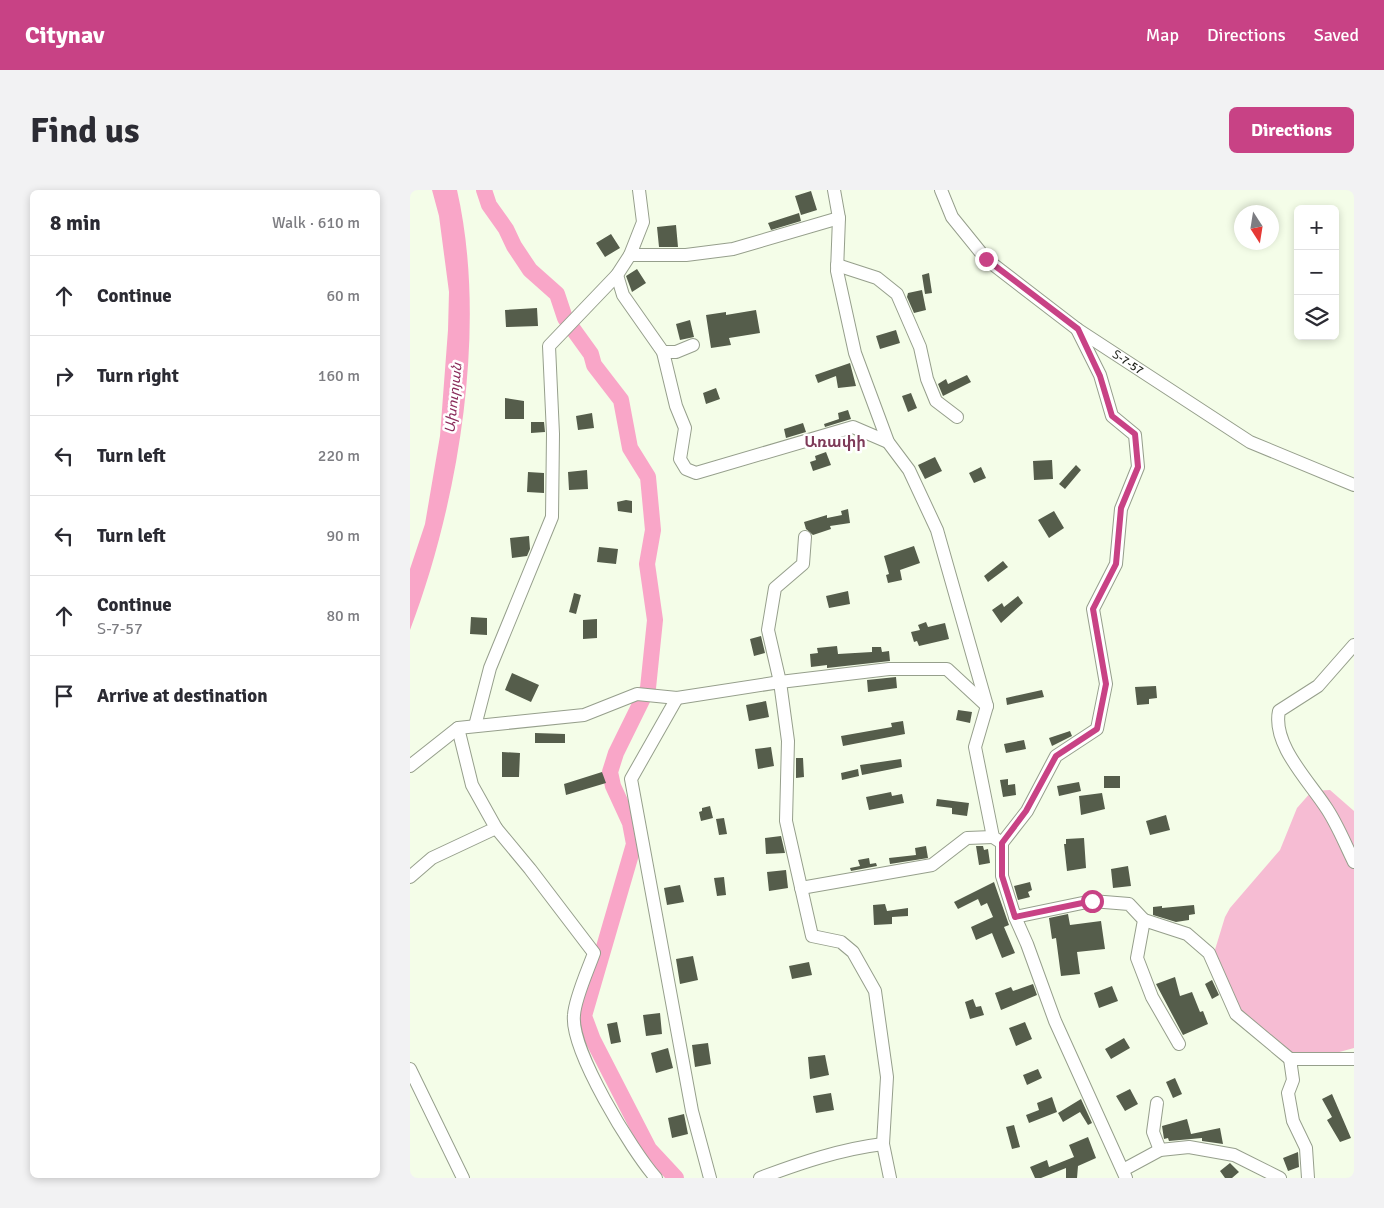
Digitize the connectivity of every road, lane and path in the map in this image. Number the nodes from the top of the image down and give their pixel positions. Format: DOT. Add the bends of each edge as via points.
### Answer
graph roads {
  1 [pos="639,190"];
  2 [pos="834,190"];
  3 [pos="941,190"];
  4 [pos="839,218"];
  5 [pos="630,255"];
  6 [pos="837,265"];
  7 [pos="617,275"];
  8 [pos="1078,329"];
  9 [pos="692,346"];
  10 [pos="663,352"];
  11 [pos="957,417"];
  12 [pos="888,442"];
  13 [pos="1354,485"];
  14 [pos="805,537"];
  15 [pos="1354,645"];
  16 [pos="780,682"];
  17 [pos="677,698"];
  18 [pos="988,706"];
  19 [pos="475,726"];
  20 [pos="458,728"];
  21 [pos="410,766"];
  22 [pos="496,828"];
  23 [pos="998,840"];
  24 [pos="1354,862"];
  25 [pos="410,877"];
  26 [pos="801,888"];
  27 [pos="1015,917"];
  28 [pos="1144,920"];
  29 [pos="1179,1044"];
  30 [pos="1354,1058"];
  31 [pos="1290,1059"];
  32 [pos="410,1069"];
  33 [pos="1157,1103"];
  34 [pos="883,1144"];
  35 [pos="1160,1150"];
  36 [pos="1125,1174"];
  37 [pos="463,1178"];
  38 [pos="656,1178"];
  39 [pos="710,1178"];
  40 [pos="760,1178"];
  41 [pos="890,1178"];
  42 [pos="1280,1178"];
  43 [pos="1308,1178"];
  1 -- 5 [label="street" via="644,222"];
  2 -- 4 [label="street"];
  3 -- 8 [label="street, Տ-7-57 / Տ-7-57" via="952,218 986,259"];
  4 -- 5 [label="street" via="733,248 686,255"];
  4 -- 6 [label="street"];
  5 -- 7 [label="street"];
  6 -- 11 [label="street" via="877,278 896,294 920,346 936,402"];
  6 -- 12 [label="street" via="855,353"];
  7 -- 10 [label="street" via="623,295"];
  7 -- 19 [label="street" via="549,346 552,517 490,668"];
  8 -- 13 [label="street, Տ-7-57 / Տ-7-57" via="1250,442"];
  8 -- 23 [label="street" via="1100,376 1112,416 1135,434 1138,467 1121,508 1116,564 1093,609 1106,684 1097,729 1056,756 1026,811"];
  9 -- 10 [label="street" via="676,352"];
  10 -- 12 [label="street" via="676,406 685,428 680,459 686,469 696,473 853,427"];
  12 -- 18 [label="street" via="909,470 937,530"];
  14 -- 16 [label="street" via="803,564 775,588 768,630"];
  15 -- 24 [label="street" via="1318,686 1279,711 1276,724 1296,768 1325,806"];
  16 -- 17 [label="street"];
  16 -- 18 [label="street" via="889,669 947,669"];
  16 -- 26 [label="street" via="788,741 786,821"];
  17 -- 19 [label="street" via="637,694 584,714"];
  17 -- 39 [label="street" via="631,779 692,1110"];
  18 -- 23 [label="street" via="974,747"];
  19 -- 20 [label="street"];
  20 -- 21 [label="street"];
  20 -- 22 [label="street" via="472,785"];
  22 -- 25 [label="street" via="432,858"];
  22 -- 38 [label="street" via="594,953 573,1016 580,1051 626,1138"];
  23 -- 26 [label="street" via="966,838 932,865"];
  23 -- 27 [label="street" via="1002,876"];
  26 -- 34 [label="street" via="812,936 841,942 853,952 875,991 887,1077"];
  27 -- 28 [label="street" via="1092,901 1129,904"];
  27 -- 36 [label="street" via="1028,944 1054,1021"];
  28 -- 29 [label="street" via="1137,958 1152,997"];
  28 -- 31 [label="street" via="1187,934 1209,953 1236,1014"];
  30 -- 31 [label="street"];
  31 -- 43 [label="street" via="1293,1080 1288,1093 1293,1121 1306,1148"];
  32 -- 37 [label="street"];
  33 -- 35 [label="street" via="1153,1132"];
  34 -- 40 [label="street" via="800,1163"];
  34 -- 41 [label="street"];
  35 -- 36 [label="street"];
  35 -- 42 [label="street" via="1189,1147 1234,1155"];
}
